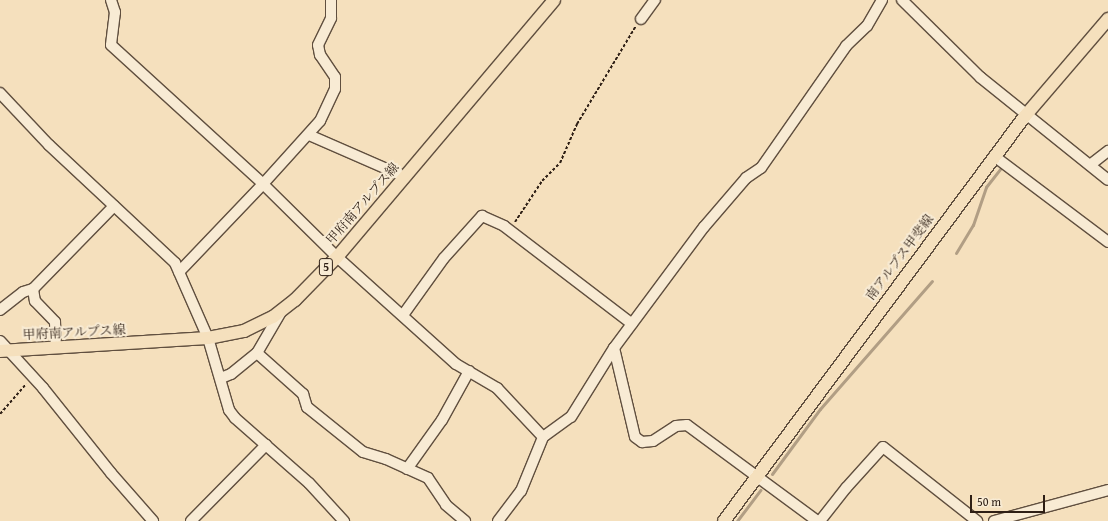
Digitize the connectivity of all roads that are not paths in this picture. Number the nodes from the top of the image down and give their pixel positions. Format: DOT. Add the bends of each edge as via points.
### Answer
graph roads {
  1 [pos="111,0"];
  2 [pos="331,0"];
  3 [pos="554,0"];
  4 [pos="655,0"];
  5 [pos="882,0"];
  6 [pos="902,0"];
  7 [pos="641,18"];
  8 [pos="1108,19"];
  9 [pos="0,93"];
  10 [pos="1025,116"];
  11 [pos="309,135"];
  12 [pos="1108,151"];
  13 [pos="994,156"];
  14 [pos="1090,165"];
  15 [pos="405,177"];
  16 [pos="1108,180"];
  17 [pos="263,184"];
  18 [pos="114,206"];
  19 [pos="1108,242"];
  20 [pos="337,257"];
  21 [pos="179,272"];
  22 [pos="33,289"];
  23 [pos="0,310"];
  24 [pos="281,311"];
  25 [pos="403,315"];
  26 [pos="632,324"];
  27 [pos="208,338"];
  28 [pos="0,341"];
  29 [pos="56,348"];
  30 [pos="614,348"];
  31 [pos="4,351"];
  32 [pos="257,353"];
  33 [pos="469,371"];
  34 [pos="220,378"];
  35 [pos="543,437"];
  36 [pos="266,446"];
  37 [pos="407,469"];
  38 [pos="756,476"];
  39 [pos="1108,490"];
  40 [pos="153,521"];
  41 [pos="191,521"];
  42 [pos="344,521"];
  43 [pos="465,521"];
  44 [pos="498,521"];
  45 [pos="724,521"];
  46 [pos="817,521"];
  47 [pos="820,521"];
  48 [pos="976,521"];
  49 [pos="994,521"];
  1 -- 17 [label="street" via="115,12 111,45"];
  2 -- 11 [label="street" via="331,18 318,45 320,55 335,77 335,89 320,121"];
  3 -- 15 [label="main road, 甲府南アルプス線 / 5"];
  4 -- 7 [label="street"];
  5 -- 26 [label="street" via="866,26 846,46 761,168 746,178 704,227"];
  6 -- 10 [label="street" via="980,77"];
  8 -- 10 [label="main road, 南アルプス甲斐線"];
  9 -- 18 [label="street" via="49,145"];
  10 -- 13 [label="main road, 南アルプス甲斐線"];
  10 -- 14 [label="street"];
  11 -- 15 [label="street"];
  11 -- 17 [label="street"];
  12 -- 14 [label="street"];
  13 -- 19 [label="street"];
  13 -- 38 [label="main road, 南アルプス甲斐線"];
  14 -- 16 [label="street"];
  15 -- 20 [label="main road, 甲府南アルプス線 / 5"];
  17 -- 20 [label="street"];
  17 -- 21 [label="street"];
  18 -- 21 [label="street" via="167,254"];
  18 -- 22 [label="street"];
  20 -- 24 [label="main road, 甲府南アルプス線 / 5"];
  20 -- 25 [label="street"];
  21 -- 27 [label="street"];
  22 -- 23 [label="street" via="23,292"];
  22 -- 29 [label="street" via="35,301 55,322"];
  24 -- 27 [label="main road, 甲府南アルプス線 / 5" via="257,327"];
  24 -- 32 [label="street"];
  25 -- 26 [label="street" via="444,258 482,216 510,230"];
  25 -- 33 [label="street" via="456,364"];
  26 -- 30 [label="street"];
  27 -- 29 [label="main road, 甲府南アルプス線 / 5"];
  27 -- 34 [label="street"];
  28 -- 31 [label="street"];
  29 -- 31 [label="main road, 甲府南アルプス線 / 5"];
  30 -- 35 [label="street" via="571,417"];
  30 -- 38 [label="street" via="635,437 642,442 653,441 676,426 687,425"];
  31 -- 40 [label="street" via="32,377"];
  32 -- 34 [label="street" via="231,374"];
  32 -- 37 [label="street" via="303,394 307,407 362,452"];
  33 -- 35 [label="street" via="497,388"];
  33 -- 37 [label="street" via="442,420"];
  34 -- 36 [label="street" via="229,410"];
  35 -- 44 [label="street" via="521,491"];
  36 -- 41 [label="street"];
  36 -- 42 [label="street" via="309,483"];
  37 -- 43 [label="street" via="428,478 446,505"];
  38 -- 45 [label="main road, 南アルプス甲斐線"];
  38 -- 46 [label="street"];
  39 -- 49 [label="street"];
  47 -- 48 [label="street" via="883,448"];
}
